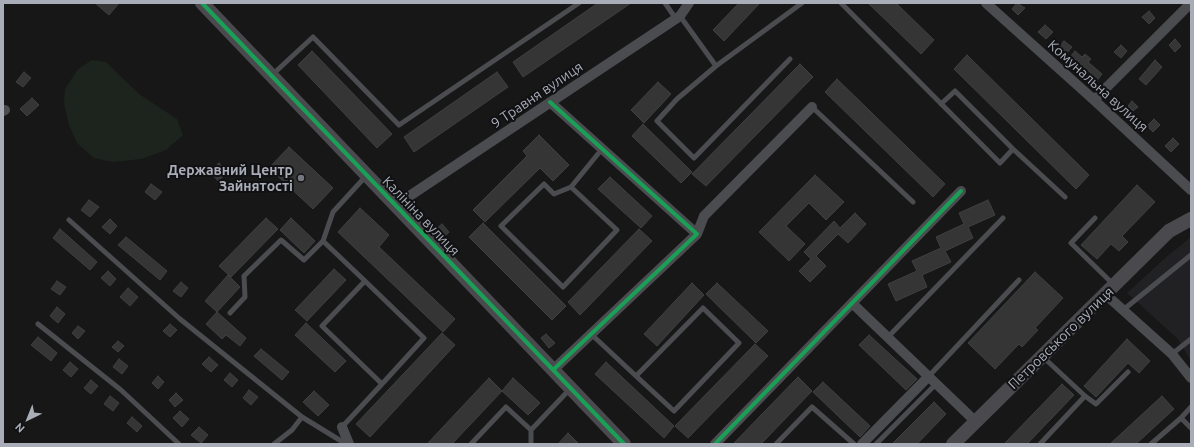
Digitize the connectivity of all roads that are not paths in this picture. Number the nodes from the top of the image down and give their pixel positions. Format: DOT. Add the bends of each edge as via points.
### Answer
graph roads {
  1 [pos="202,3"];
  2 [pos="579,3"];
  3 [pos="665,3"];
  4 [pos="689,3"];
  5 [pos="802,3"];
  6 [pos="841,3"];
  7 [pos="986,3"];
  8 [pos="1191,3"];
  9 [pos="678,18"];
  10 [pos="790,59"];
  11 [pos="716,66"];
  12 [pos="271,75"];
  13 [pos="1094,100"];
  14 [pos="550,102"];
  15 [pos="941,104"];
  16 [pos="812,107"];
  17 [pos="602,149"];
  18 [pos="1013,149"];
  19 [pos="367,175"];
  20 [pos="571,187"];
  21 [pos="1191,190"];
  22 [pos="960,191"];
  23 [pos="1065,197"];
  24 [pos="913,202"];
  25 [pos="396,205"];
  26 [pos="1003,218"];
  27 [pos="1095,218"];
  28 [pos="1191,219"];
  29 [pos="69,220"];
  30 [pos="697,234"];
  31 [pos="323,241"];
  32 [pos="1191,255"];
  33 [pos="1019,280"];
  34 [pos="364,281"];
  35 [pos="1109,290"];
  36 [pos="852,303"];
  37 [pos="1123,310"];
  38 [pos="230,314"];
  39 [pos="38,324"];
  40 [pos="591,334"];
  41 [pos="888,337"];
  42 [pos="1191,339"];
  43 [pos="1172,354"];
  44 [pos="1042,356"];
  45 [pos="553,370"];
  46 [pos="1128,372"];
  47 [pos="636,376"];
  48 [pos="929,376"];
  49 [pos="1191,378"];
  50 [pos="936,383"];
  51 [pos="382,384"];
  52 [pos="570,388"];
  53 [pos="1085,396"];
  54 [pos="1191,407"];
  55 [pos="302,417"];
  56 [pos="1181,418"];
  57 [pos="975,421"];
  58 [pos="342,427"];
  59 [pos="1191,428"];
  60 [pos="531,430"];
  61 [pos="179,444"];
  62 [pos="274,444"];
  63 [pos="346,444"];
  64 [pos="349,444"];
  65 [pos="471,444"];
  66 [pos="531,444"];
  67 [pos="624,444"];
  68 [pos="715,444"];
  69 [pos="776,444"];
  70 [pos="854,444"];
  71 [pos="862,444"];
  72 [pos="876,444"];
  73 [pos="953,444"];
  74 [pos="1040,444"];
  75 [pos="1151,444"];
  1 -- 12 [label="street, Калініна вулиця"];
  2 -- 12 [label="lane" via="399,125 313,37"];
  3 -- 9 [label="lane"];
  4 -- 9 [label="street, 9 Травня вулиця"];
  5 -- 11 [label="lane"];
  6 -- 15 [label="lane"];
  7 -- 13 [label="street, Комунальна вулиця"];
  8 -- 13 [label="street"];
  9 -- 11 [label="lane"];
  9 -- 14 [label="street, 9 Травня вулиця"];
  10 -- 11 [label="lane" via="694,158 657,121 677,99"];
  12 -- 19 [label="street, Калініна вулиця"];
  13 -- 21 [label="street, Комунальна вулиця"];
  14 -- 17 [label="street"];
  14 -- 25 [label="street, 9 Травня вулиця"];
  15 -- 18 [label="lane" via="1000,162"];
  15 -- 18 [label="lane" via="955,91"];
  16 -- 24 [label="lane"];
  16 -- 30 [label="street" via="704,216"];
  17 -- 20 [label="lane"];
  17 -- 30 [label="street"];
  18 -- 23 [label="lane"];
  19 -- 25 [label="street, Калініна вулиця"];
  19 -- 31 [label="lane" via="333,212"];
  20 -- 20 [label="lane" via="617,230 563,287 501,226 544,184 554,194"];
  22 -- 36 [label="street"];
  25 -- 45 [label="street, Калініна вулиця"];
  26 -- 41 [label="lane"];
  27 -- 35 [label="lane" via="1071,243"];
  28 -- 35 [label="street, Петровського вулиця" via="1169,231"];
  29 -- 55 [label="lane" via="180,319"];
  30 -- 40 [label="street"];
  31 -- 34 [label="lane"];
  31 -- 38 [label="lane" via="304,260 281,240 244,276 245,297"];
  32 -- 37 [label="lane"];
  33 -- 48 [label="lane"];
  34 -- 51 [label="lane" via="322,326"];
  34 -- 51 [label="lane" via="424,338"];
  35 -- 37 [label="street"];
  35 -- 44 [label="street, Петровського вулиця"];
  36 -- 41 [label="street"];
  36 -- 68 [label="street"];
  37 -- 43 [label="street"];
  39 -- 61 [label="lane" via="121,390"];
  40 -- 45 [label="street"];
  40 -- 47 [label="lane"];
  41 -- 48 [label="street"];
  42 -- 43 [label="lane"];
  43 -- 49 [label="street"];
  44 -- 53 [label="lane"];
  44 -- 57 [label="street, Петровського вулиця"];
  45 -- 52 [label="street, Калініна вулиця"];
  46 -- 53 [label="lane" via="1096,404"];
  47 -- 47 [label="lane" via="674,411 739,343 703,308"];
  48 -- 50 [label="street"];
  48 -- 71 [label="street"];
  50 -- 57 [label="street"];
  50 -- 72 [label="lane"];
  51 -- 58 [label="lane"];
  52 -- 60 [label="lane"];
  52 -- 67 [label="street, Калініна вулиця"];
  53 -- 74 [label="lane"];
  54 -- 56 [label="lane"];
  55 -- 62 [label="lane" via="292,430"];
  55 -- 63 [label="lane"];
  56 -- 59 [label="lane"];
  56 -- 75 [label="lane"];
  57 -- 73 [label="street, Петровського вулиця"];
  58 -- 64 [label="street"];
  60 -- 65 [label="lane" via="506,407"];
  60 -- 66 [label="lane"];
  69 -- 70 [label="lane" via="812,406"];
}
